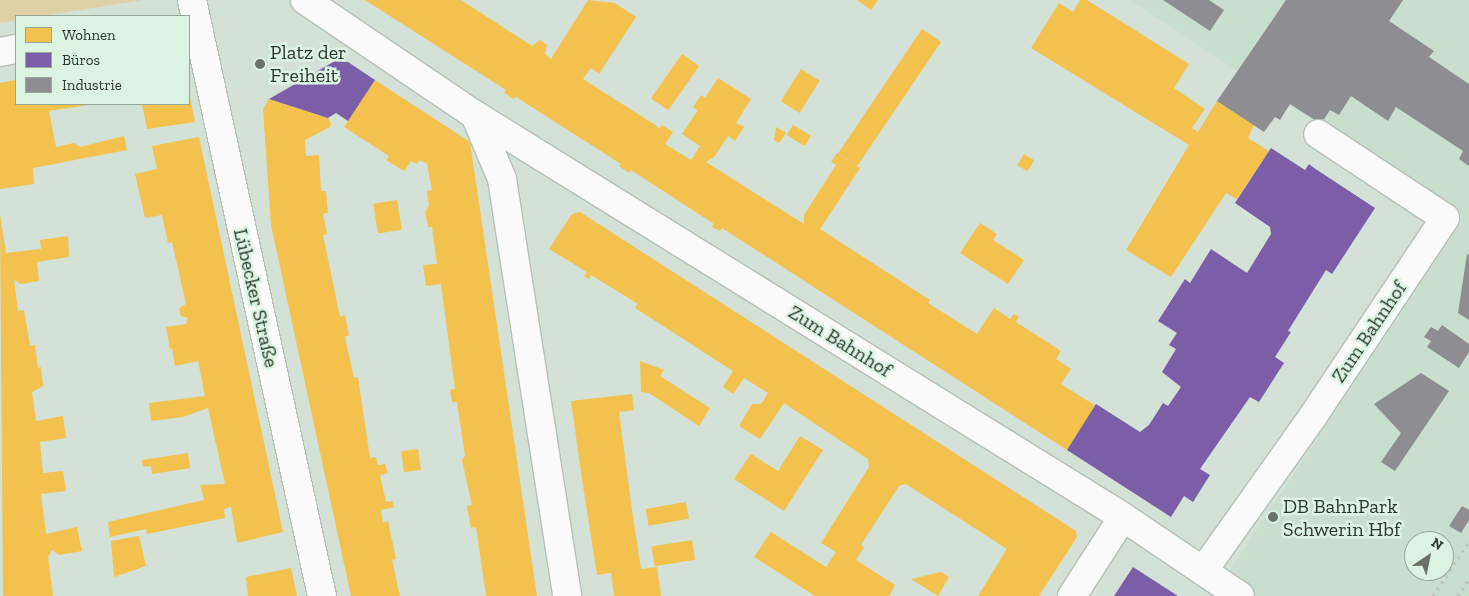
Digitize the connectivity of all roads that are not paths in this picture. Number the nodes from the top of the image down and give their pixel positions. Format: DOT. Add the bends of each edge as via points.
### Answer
graph roads {
  1 [pos="305,0"];
  2 [pos="192,14"];
  3 [pos="15,49"];
  4 [pos="0,52"];
  5 [pos="475,115"];
  6 [pos="1318,134"];
  7 [pos="1123,517"];
  8 [pos="1203,571"];
  9 [pos="322,596"];
  10 [pos="567,596"];
  11 [pos="1072,596"];
  12 [pos="1240,596"];
  1 -- 5 [label="street, Zum Bahnhof"];
  2 -- 9 [label="street, Lübecker Straße"];
  3 -- 4 [label="street"];
  5 -- 7 [label="street, Zum Bahnhof"];
  5 -- 10 [label="street" via="502,179"];
  6 -- 8 [label="street, Zum Bahnhof" via="1445,218 1313,416"];
  7 -- 8 [label="street, Zum Bahnhof"];
  7 -- 11 [label="street"];
  8 -- 12 [label="street, Zum Bahnhof"];
}
